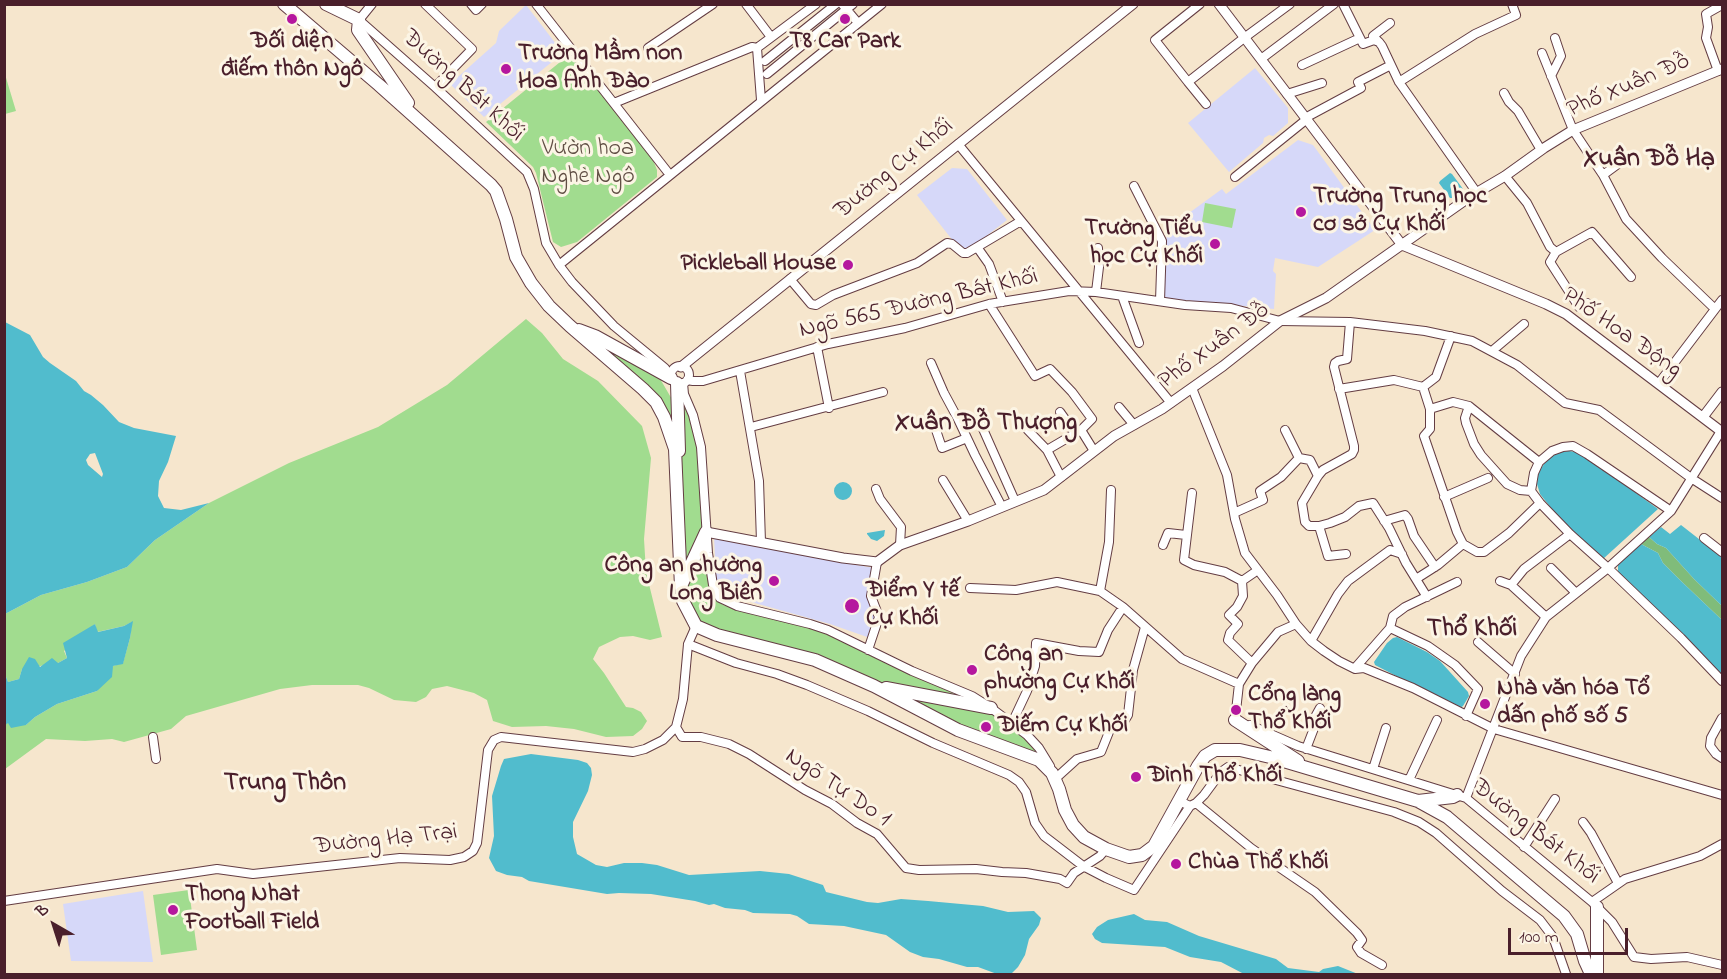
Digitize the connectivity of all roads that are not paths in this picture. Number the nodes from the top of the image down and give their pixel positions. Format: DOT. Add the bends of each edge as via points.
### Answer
graph roads {
  1 [pos="284,4"];
  2 [pos="326,4"];
  3 [pos="343,4"];
  4 [pos="372,4"];
  5 [pos="425,4"];
  6 [pos="536,4"];
  7 [pos="713,4"];
  8 [pos="746,4"];
  9 [pos="816,4"];
  10 [pos="836,4"];
  11 [pos="882,4"];
  12 [pos="1133,4"];
  13 [pos="1200,4"];
  14 [pos="1219,4"];
  15 [pos="1290,4"];
  16 [pos="1334,4"];
  17 [pos="1343,4"];
  18 [pos="1512,4"];
  19 [pos="1722,5"];
  20 [pos="848,6"];
  21 [pos="359,20"];
  22 [pos="858,23"];
  23 [pos="1390,23"];
  24 [pos="771,37"];
  25 [pos="1244,38"];
  26 [pos="1360,38"];
  27 [pos="1555,38"];
  28 [pos="1380,44"];
  29 [pos="648,48"];
  30 [pos="757,48"];
  31 [pos="1542,53"];
  32 [pos="1261,59"];
  33 [pos="765,61"];
  34 [pos="1302,64"];
  35 [pos="1391,65"];
  36 [pos="1720,70"];
  37 [pos="767,74"];
  38 [pos="1551,76"];
  39 [pos="1188,82"];
  40 [pos="1399,82"];
  41 [pos="1322,83"];
  42 [pos="435,87"];
  43 [pos="1504,93"];
  44 [pos="1287,94"];
  45 [pos="761,100"];
  46 [pos="614,103"];
  47 [pos="1206,104"];
  48 [pos="1306,118"];
  49 [pos="418,119"];
  50 [pos="1573,130"];
  51 [pos="958,144"];
  52 [pos="1541,150"];
  53 [pos="1618,164"];
  54 [pos="670,175"];
  55 [pos="1603,175"];
  56 [pos="1504,176"];
  57 [pos="1235,177"];
  58 [pos="1134,186"];
  59 [pos="1477,193"];
  60 [pos="1021,221"];
  61 [pos="1416,235"];
  62 [pos="1402,245"];
  63 [pos="977,247"];
  64 [pos="1098,248"];
  65 [pos="1418,251"];
  66 [pos="1556,252"];
  67 [pos="559,265"];
  68 [pos="1631,277"];
  69 [pos="790,279"];
  70 [pos="1080,292"];
  71 [pos="1096,292"];
  72 [pos="1122,296"];
  73 [pos="1722,300"];
  74 [pos="1160,301"];
  75 [pos="1003,302"];
  76 [pos="1587,303"];
  77 [pos="989,304"];
  78 [pos="1716,309"];
  79 [pos="1280,321"];
  80 [pos="1350,322"];
  81 [pos="1524,324"];
  82 [pos="570,326"];
  83 [pos="1451,336"];
  84 [pos="1139,343"];
  85 [pos="817,347"];
  86 [pos="1492,351"];
  87 [pos="931,363"];
  88 [pos="681,367"];
  89 [pos="740,370"];
  90 [pos="678,379"];
  91 [pos="1659,383"];
  92 [pos="1424,387"];
  93 [pos="1192,388"];
  94 [pos="1340,388"];
  95 [pos="884,392"];
  96 [pos="1722,392"];
  97 [pos="1171,403"];
  98 [pos="1469,406"];
  99 [pos="1119,407"];
  100 [pos="829,408"];
  101 [pos="1430,409"];
  102 [pos="1060,412"];
  103 [pos="1703,417"];
  104 [pos="979,420"];
  105 [pos="1022,424"];
  106 [pos="1134,425"];
  107 [pos="751,428"];
  108 [pos="936,430"];
  109 [pos="1285,430"];
  110 [pos="1078,432"];
  111 [pos="1722,432"];
  112 [pos="967,438"];
  113 [pos="1047,450"];
  114 [pos="1094,451"];
  115 [pos="1299,458"];
  116 [pos="1539,462"];
  117 [pos="1318,476"];
  118 [pos="1061,477"];
  119 [pos="1488,478"];
  120 [pos="1691,478"];
  121 [pos="676,479"];
  122 [pos="943,480"];
  123 [pos="876,489"];
  124 [pos="1111,490"];
  125 [pos="1532,491"];
  126 [pos="1192,493"];
  127 [pos="1444,496"];
  128 [pos="1722,498"];
  129 [pos="1016,501"];
  130 [pos="1540,503"];
  131 [pos="1002,507"];
  132 [pos="1671,511"];
  133 [pos="1234,513"];
  134 [pos="968,520"];
  135 [pos="1384,521"];
  136 [pos="1319,526"];
  137 [pos="706,532"];
  138 [pos="1570,534"];
  139 [pos="1186,536"];
  140 [pos="1704,538"];
  141 [pos="761,542"];
  142 [pos="1463,544"];
  143 [pos="900,545"];
  144 [pos="1163,545"];
  145 [pos="1722,552"];
  146 [pos="1346,554"];
  147 [pos="1402,554"];
  148 [pos="878,562"];
  149 [pos="1435,567"];
  150 [pos="1551,568"];
  151 [pos="1608,568"];
  152 [pos="1258,570"];
  153 [pos="1416,579"];
  154 [pos="1242,581"];
  155 [pos="1500,581"];
  156 [pos="1457,582"];
  157 [pos="1511,585"];
  158 [pos="681,587"];
  159 [pos="970,588"];
  160 [pos="1100,591"];
  161 [pos="1576,594"];
  162 [pos="1427,597"];
  163 [pos="1123,607"];
  164 [pos="1546,617"];
  165 [pos="1296,624"];
  166 [pos="696,626"];
  167 [pos="1145,627"];
  168 [pos="1390,628"];
  169 [pos="1311,641"];
  170 [pos="1478,642"];
  171 [pos="688,644"];
  172 [pos="868,650"];
  173 [pos="1252,663"];
  174 [pos="1355,669"];
  175 [pos="1515,674"];
  176 [pos="1722,681"];
  177 [pos="1239,684"];
  178 [pos="874,686"];
  179 [pos="991,708"];
  180 [pos="1320,708"];
  181 [pos="1466,716"];
  182 [pos="1722,718"];
  183 [pos="1235,720"];
  184 [pos="1437,720"];
  185 [pos="1012,723"];
  186 [pos="676,727"];
  187 [pos="1386,728"];
  188 [pos="1494,729"];
  189 [pos="153,737"];
  190 [pos="1306,748"];
  191 [pos="1722,758"];
  192 [pos="156,759"];
  193 [pos="1373,769"];
  194 [pos="1311,770"];
  195 [pos="1055,779"];
  196 [pos="1409,780"];
  197 [pos="1722,795"];
  198 [pos="1462,797"];
  199 [pos="1555,799"];
  200 [pos="1418,801"];
  201 [pos="1188,803"];
  202 [pos="1583,822"];
  203 [pos="1722,844"];
  204 [pos="1524,847"];
  205 [pos="1106,849"];
  206 [pos="1083,866"];
  207 [pos="1617,883"];
  208 [pos="4,901"];
  209 [pos="1595,904"];
  210 [pos="1382,965"];
  211 [pos="1722,965"];
  212 [pos="1566,975"];
  213 [pos="1591,975"];
  214 [pos="1597,975"];
  1 -- 49 [label="main road"];
  2 -- 21 [label="main road"];
  3 -- 21 [label="street, Đường Bát Khối"];
  4 -- 21 [label="street"];
  5 -- 42 [label="street" via="472,49"];
  6 -- 46 [label="street"];
  7 -- 29 [label="street"];
  8 -- 24 [label="street"];
  9 -- 24 [label="street"];
  10 -- 33 [label="street"];
  11 -- 22 [label="street"];
  12 -- 51 [label="street, Đường Cự Khối"];
  13 -- 39 [label="street" via="1155,40"];
  14 -- 25 [label="street"];
  15 -- 25 [label="street"];
  16 -- 32 [label="street"];
  17 -- 26 [label="street"];
  18 -- 40 [label="street" via="1516,15 1475,34"];
  19 -- 36 [label="street" via="1707,14 1706,38"];
  20 -- 22 [label="street"];
  20 -- 37 [label="street"];
  21 -- 42 [label="street, Đường Bát Khối"];
  21 -- 49 [label="main road" via="358,30"];
  22 -- 45 [label="street"];
  23 -- 28 [label="street" via="1373,36"];
  24 -- 30 [label="street"];
  25 -- 32 [label="street"];
  25 -- 39 [label="street"];
  26 -- 28 [label="street" via="1363,44 1374,40"];
  26 -- 34 [label="street"];
  27 -- 38 [label="street" via="1561,56"];
  28 -- 35 [label="street"];
  30 -- 45 [label="street"];
  30 -- 46 [label="street" via="753,46"];
  31 -- 38 [label="street"];
  32 -- 44 [label="street"];
  35 -- 40 [label="street"];
  35 -- 48 [label="street" via="1358,82 1361,88"];
  36 -- 50 [label="street, Phố Xuân Đỗ"];
  38 -- 50 [label="street"];
  39 -- 47 [label="street"];
  40 -- 59 [label="street"];
  41 -- 44 [label="street"];
  42 -- 67 [label="street, Đường Bát Khối" via="527,172 546,243"];
  43 -- 52 [label="street"];
  44 -- 48 [label="street"];
  45 -- 54 [label="street"];
  46 -- 54 [label="street"];
  48 -- 57 [label="street"];
  48 -- 62 [label="street"];
  49 -- 82 [label="main road" via="496,191 516,257 549,306"];
  50 -- 52 [label="street, Phố Xuân Đỗ"];
  50 -- 55 [label="street"];
  51 -- 60 [label="street"];
  51 -- 69 [label="street, Đường Cự Khối"];
  52 -- 56 [label="street, Phố Xuân Đỗ"];
  53 -- 55 [label="street"];
  54 -- 67 [label="street"];
  55 -- 78 [label="street" via="1626,219"];
  56 -- 59 [label="street, Phố Xuân Đỗ"];
  56 -- 66 [label="street" via="1527,203"];
  58 -- 74 [label="street" via="1162,241"];
  59 -- 61 [label="street, Phố Xuân Đỗ"];
  60 -- 63 [label="street"];
  60 -- 70 [label="street"];
  61 -- 62 [label="street, Phố Xuân Đỗ"];
  61 -- 65 [label="street"];
  62 -- 65 [label="street, Phố Hoa Động"];
  62 -- 79 [label="street, Phố Xuân Đỗ" via="1326,298"];
  63 -- 69 [label="street" via="965,254 947,243 917,263 832,295 816,305"];
  63 -- 75 [label="street" via="989,264"];
  64 -- 71 [label="street"];
  65 -- 91 [label="street, Phố Hoa Động" via="1566,314"];
  66 -- 68 [label="street" via="1592,232"];
  66 -- 76 [label="street" via="1550,262 1579,307"];
  67 -- 90 [label="street, Đường Bát Khối" via="614,326"];
  69 -- 88 [label="street, Đường Cự Khối"];
  70 -- 71 [label="street, Ngõ 565 Đường Bát Khối"];
  70 -- 75 [label="street, Ngõ 565 Đường Bát Khối"];
  70 -- 97 [label="street"];
  71 -- 72 [label="street, Ngõ 565 Đường Bát Khối"];
  72 -- 74 [label="street, Ngõ 565 Đường Bát Khối"];
  72 -- 84 [label="street"];
  73 -- 78 [label="street"];
  74 -- 79 [label="street, Ngõ 565 Đường Bát Khối" via="1231,309"];
  75 -- 77 [label="street, Ngõ 565 Đường Bát Khối"];
  77 -- 85 [label="street, Ngõ 565 Đường Bát Khối"];
  77 -- 110 [label="street" via="1035,376 1050,369 1092,419"];
  78 -- 91 [label="street"];
  79 -- 80 [label="street, Ngõ 565 Đường Bát Khối"];
  79 -- 93 [label="street, Phố Xuân Đỗ"];
  80 -- 83 [label="street, Ngõ 565 Đường Bát Khối"];
  80 -- 94 [label="street" via="1347,359 1335,363 1334,368"];
  81 -- 86 [label="street"];
  82 -- 90 [label="main road"];
  82 -- 121 [label="main road" via="656,402 675,449"];
  83 -- 86 [label="street, Ngõ 565 Đường Bát Khối"];
  83 -- 92 [label="street" via="1436,377"];
  85 -- 89 [label="street, Ngõ 565 Đường Bát Khối"];
  85 -- 100 [label="street"];
  86 -- 120 [label="street, Ngõ 565 Đường Bát Khối" via="1518,364 1565,402 1599,410"];
  87 -- 112 [label="street"];
  88 -- 90 [label="street" via="676,367"];
  88 -- 90 [label="street" via="688,372"];
  89 -- 90 [label="street, Ngõ 565 Đường Bát Khối" via="703,381"];
  89 -- 107 [label="street"];
  90 -- 121 [label="main road" via="680,442"];
  90 -- 137 [label="street" via="701,447"];
  91 -- 103 [label="street, Phố Hoa Động"];
  92 -- 94 [label="street" via="1394,380"];
  92 -- 101 [label="street"];
  93 -- 97 [label="street, Phố Xuân Đỗ"];
  93 -- 133 [label="street" via="1227,475"];
  94 -- 117 [label="street" via="1354,450"];
  95 -- 100 [label="street"];
  96 -- 103 [label="street"];
  97 -- 106 [label="street, Phố Xuân Đỗ"];
  98 -- 101 [label="street" via="1453,402"];
  98 -- 116 [label="street"];
  98 -- 125 [label="street" via="1466,423 1481,455 1507,484"];
  99 -- 106 [label="street"];
  100 -- 107 [label="street"];
  101 -- 127 [label="street" via="1430,429 1424,436"];
  102 -- 110 [label="street"];
  103 -- 111 [label="street, Phố Hoa Động"];
  104 -- 129 [label="street"];
  105 -- 113 [label="street"];
  106 -- 114 [label="street, Phố Xuân Đỗ"];
  107 -- 141 [label="street" via="759,481"];
  108 -- 112 [label="street" via="942,448"];
  109 -- 115 [label="street"];
  110 -- 113 [label="street"];
  110 -- 114 [label="street"];
  111 -- 120 [label="street"];
  112 -- 131 [label="street"];
  113 -- 118 [label="street"];
  114 -- 118 [label="street, Phố Xuân Đỗ"];
  115 -- 117 [label="street" via="1310,460"];
  115 -- 133 [label="street" via="1260,491 1263,500"];
  116 -- 125 [label="street"];
  116 -- 132 [label="street" via="1552,451 1573,447"];
  117 -- 136 [label="street" via="1302,503 1305,522"];
  118 -- 129 [label="street, Phố Xuân Đỗ" via="1044,490"];
  119 -- 127 [label="street"];
  120 -- 128 [label="street, Ngõ 565 Đường Bát Khối"];
  120 -- 132 [label="street"];
  121 -- 158 [label="main road"];
  122 -- 134 [label="street"];
  123 -- 143 [label="street" via="901,527"];
  124 -- 160 [label="street" via="1109,542"];
  125 -- 130 [label="street"];
  126 -- 139 [label="street"];
  127 -- 142 [label="street"];
  129 -- 131 [label="street, Phố Xuân Đỗ"];
  130 -- 138 [label="street"];
  130 -- 142 [label="street" via="1484,552"];
  131 -- 134 [label="street, Phố Xuân Đỗ"];
  132 -- 151 [label="street"];
  133 -- 152 [label="street" via="1245,553"];
  134 -- 143 [label="street, Phố Xuân Đỗ"];
  135 -- 136 [label="street" via="1373,503"];
  135 -- 147 [label="street"];
  135 -- 149 [label="street" via="1405,515"];
  136 -- 146 [label="street" via="1328,556"];
  137 -- 141 [label="street"];
  137 -- 158 [label="main road"];
  137 -- 172 [label="street" via="714,590 725,602 828,630"];
  138 -- 151 [label="street"];
  138 -- 157 [label="street" via="1524,569"];
  139 -- 144 [label="street" via="1168,533"];
  139 -- 154 [label="street" via="1184,560"];
  140 -- 145 [label="street"];
  141 -- 148 [label="street"];
  142 -- 149 [label="street"];
  143 -- 148 [label="street, Phố Xuân Đỗ"];
  147 -- 153 [label="street"];
  147 -- 169 [label="street" via="1390,550 1348,581"];
  148 -- 172 [label="street" via="871,596 879,617"];
  149 -- 153 [label="street"];
  150 -- 161 [label="street"];
  151 -- 161 [label="street"];
  151 -- 176 [label="street"];
  152 -- 154 [label="street"];
  152 -- 165 [label="street"];
  153 -- 162 [label="street"];
  154 -- 173 [label="street" via="1243,596 1229,615 1238,624 1228,640"];
  155 -- 157 [label="street"];
  156 -- 162 [label="street"];
  157 -- 164 [label="street"];
  158 -- 166 [label="main road" via="683,601"];
  159 -- 160 [label="street" via="1016,590 1057,582"];
  160 -- 163 [label="street"];
  161 -- 164 [label="street"];
  162 -- 168 [label="street" via="1394,616"];
  163 -- 167 [label="street"];
  163 -- 185 [label="street" via="1099,652 1036,643 1035,666"];
  164 -- 175 [label="street" via="1521,656"];
  165 -- 169 [label="street"];
  165 -- 173 [label="street" via="1278,632"];
  166 -- 171 [label="street"];
  166 -- 178 [label="main road" via="815,660"];
  167 -- 177 [label="street" via="1182,659"];
  167 -- 195 [label="street" via="1133,670 1128,715 1111,727 1101,753 1077,759"];
  168 -- 174 [label="street"];
  168 -- 181 [label="street" via="1428,645 1478,689"];
  169 -- 174 [label="street"];
  170 -- 175 [label="street"];
  171 -- 186 [label="street"];
  171 -- 206 [label="street" via="807,685 1010,775 1026,792 1035,823 1044,836"];
  172 -- 179 [label="street"];
  173 -- 177 [label="street"];
  174 -- 181 [label="street" via="1364,668 1413,688"];
  175 -- 188 [label="street"];
  177 -- 183 [label="street"];
  178 -- 179 [label="main road"];
  178 -- 195 [label="main road" via="958,730 1039,760"];
  179 -- 185 [label="street"];
  180 -- 190 [label="street"];
  181 -- 188 [label="street"];
  182 -- 191 [label="street" via="1710,746"];
  183 -- 190 [label="street, Đường Bát Khối"];
  183 -- 194 [label="main road"];
  184 -- 196 [label="street"];
  185 -- 195 [label="street" via="1039,748"];
  186 -- 206 [label="street, Ngõ Tự Do 1" via="682,737 729,744 832,804 877,834 906,868 1026,873 1067,883"];
  186 -- 208 [label="street, Đường Hạ Trại" via="663,740 633,752 494,740 488,750 477,843 464,857 400,858 253,874 217,869"];
  187 -- 193 [label="street"];
  188 -- 197 [label="street"];
  188 -- 198 [label="street"];
  189 -- 192 [label="street"];
  190 -- 193 [label="street, Đường Bát Khối"];
  193 -- 196 [label="street, Đường Bát Khối"];
  194 -- 200 [label="main road"];
  194 -- 201 [label="main road" via="1240,750 1215,750 1205,756"];
  195 -- 205 [label="main road" via="1073,825 1084,837"];
  196 -- 198 [label="street, Đường Bát Khối"];
  198 -- 200 [label="main road"];
  198 -- 204 [label="street, Đường Bát Khối"];
  199 -- 204 [label="street"];
  200 -- 213 [label="main road" via="1447,817 1564,916 1577,934"];
  201 -- 205 [label="main road" via="1154,846 1142,855 1129,857"];
  201 -- 206 [label="street" via="1134,890"];
  201 -- 210 [label="street" via="1315,892 1357,933 1362,940 1357,947 1361,953"];
  201 -- 212 [label="street" via="1204,795 1228,767 1419,822 1540,920 1553,937"];
  202 -- 207 [label="street"];
  203 -- 207 [label="street" via="1700,856"];
  204 -- 209 [label="street, Đường Bát Khối"];
  205 -- 206 [label="street, Ngõ Tự Do 1"];
  207 -- 209 [label="street"];
  209 -- 211 [label="street, Đường Bát Khối" via="1612,922 1634,957 1687,957"];
  209 -- 214 [label="main road"];
}
